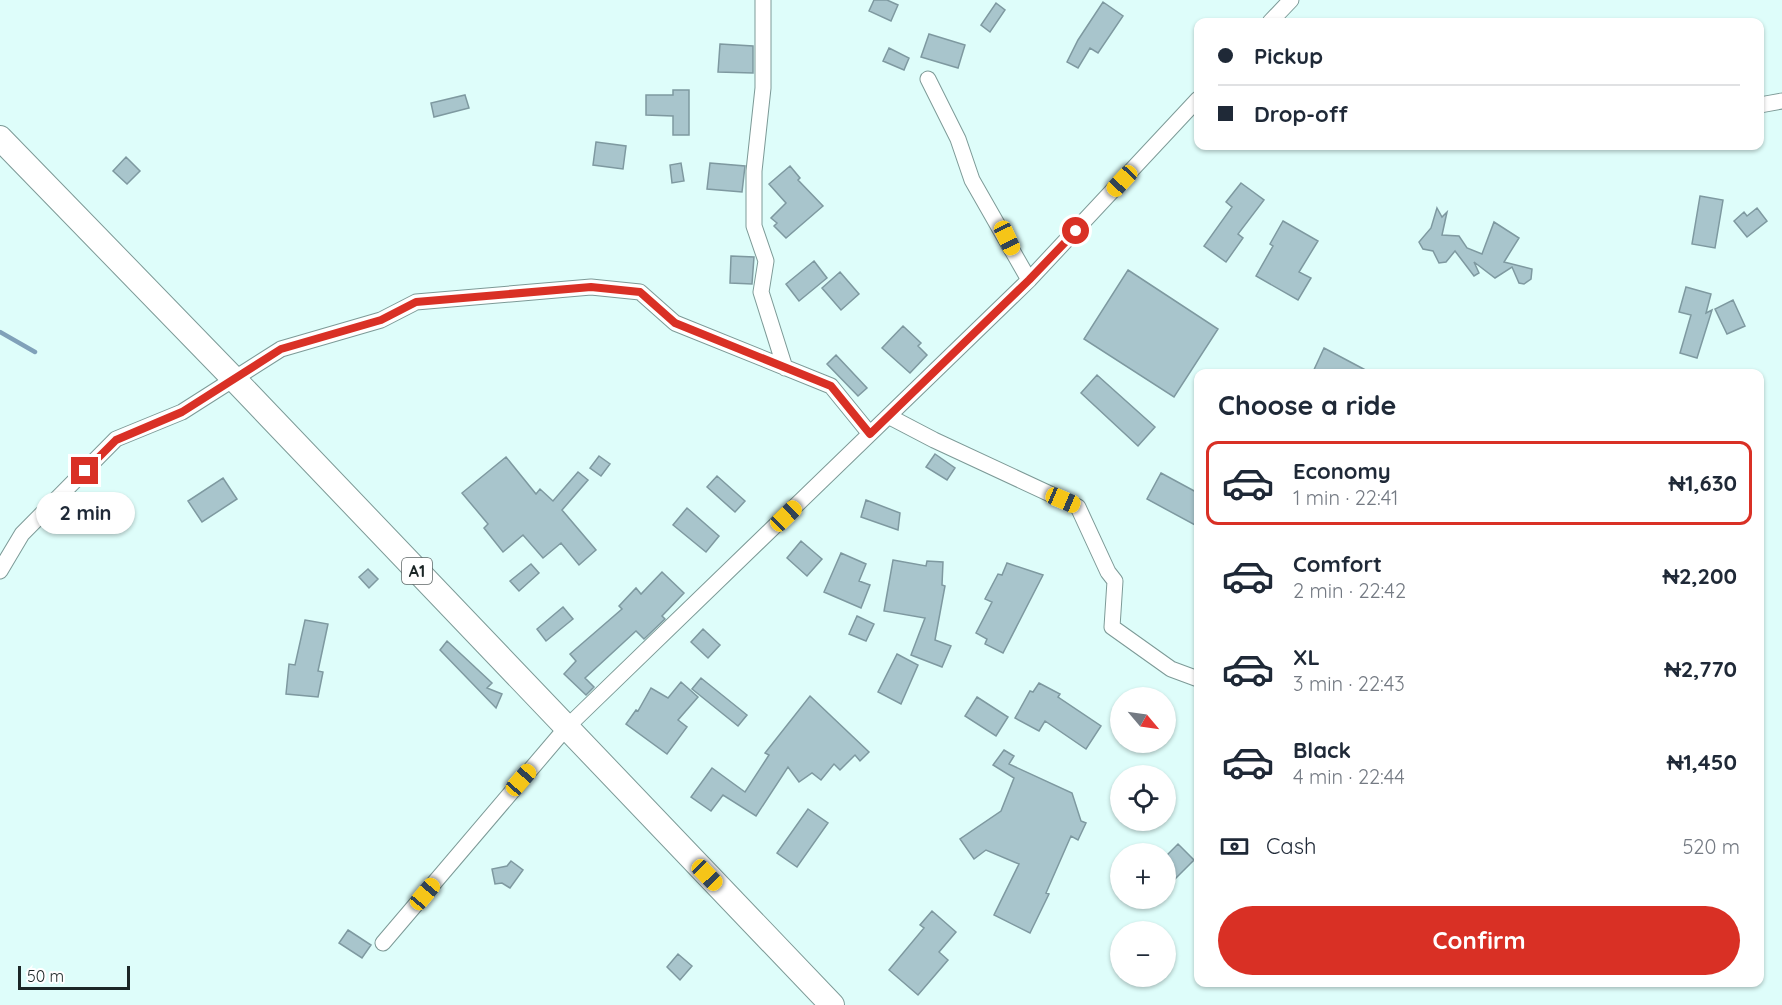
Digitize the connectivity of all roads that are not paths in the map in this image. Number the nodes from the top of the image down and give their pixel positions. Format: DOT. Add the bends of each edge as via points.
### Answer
graph roads {
  1 [pos="763,0"];
  2 [pos="1291,0"];
  3 [pos="1274,18"];
  4 [pos="928,79"];
  5 [pos="1782,101"];
  6 [pos="1194,103"];
  7 [pos="1764,104"];
  8 [pos="0,138"];
  9 [pos="1029,280"];
  10 [pos="785,368"];
  11 [pos="235,380"];
  12 [pos="890,417"];
  13 [pos="870,434"];
  14 [pos="0,571"];
  15 [pos="1194,678"];
  16 [pos="566,728"];
  17 [pos="383,943"];
  18 [pos="832,1005"];
  1 -- 10 [label="street" via="764,88 754,171 754,226 766,261 761,292"];
  2 -- 3 [label="street"];
  4 -- 9 [label="street" via="972,180"];
  5 -- 7 [label="street"];
  6 -- 9 [label="street"];
  8 -- 11 [label="highway, A1"];
  9 -- 12 [label="street"];
  10 -- 11 [label="street" via="675,323 640,292 591,287 416,302 381,320 281,349"];
  10 -- 13 [label="street" via="831,386"];
  11 -- 14 [label="street" via="182,412 116,440 21,534"];
  11 -- 16 [label="highway, A1"];
  12 -- 13 [label="street"];
  12 -- 15 [label="street" via="1078,507 1115,581 1112,627 1171,669"];
  13 -- 16 [label="street"];
  16 -- 17 [label="street"];
  16 -- 18 [label="highway, A1"];
}
